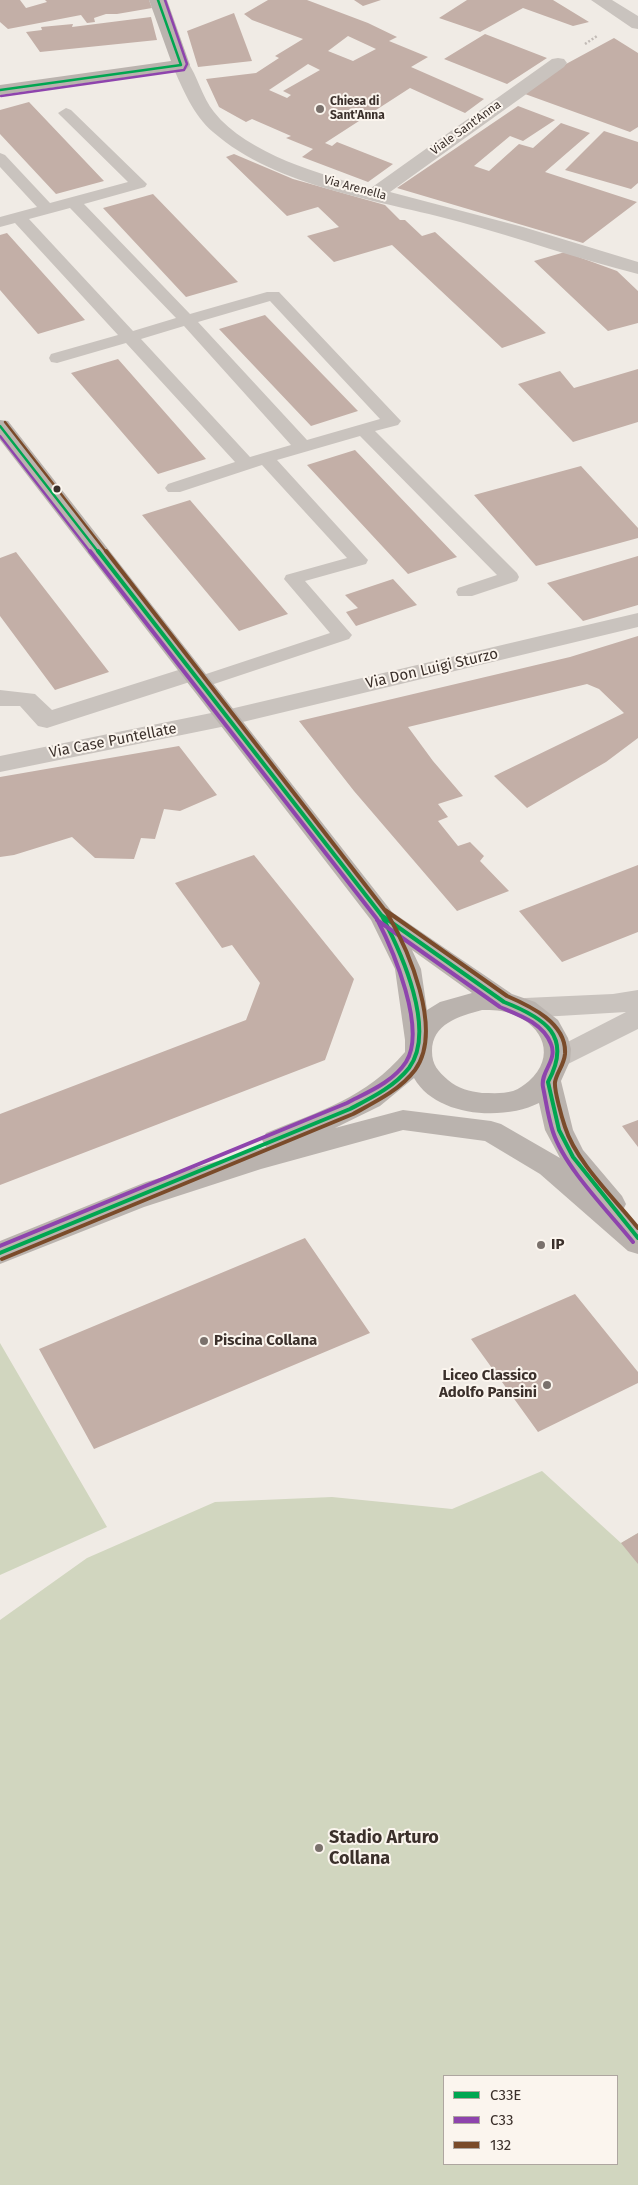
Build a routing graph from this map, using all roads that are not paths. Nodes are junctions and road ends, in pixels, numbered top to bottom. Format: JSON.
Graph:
{"nodes":[{"id":1,"x":158,"y":0,"type":"edge"},
{"id":2,"x":600,"y":0,"type":"edge"},
{"id":3,"x":638,"y":24,"type":"edge"},
{"id":4,"x":558,"y":63,"type":"dead end"},
{"id":5,"x":181,"y":65,"type":"junction"},
{"id":6,"x":0,"y":90,"type":"edge"},
{"id":7,"x":66,"y":113,"type":"dead end"},
{"id":8,"x":0,"y":158,"type":"edge"},
{"id":9,"x":375,"y":194,"type":"junction"},
{"id":10,"x":73,"y":202,"type":"junction"},
{"id":11,"x":47,"y":209,"type":"junction"},
{"id":12,"x":19,"y":217,"type":"junction"},
{"id":13,"x":0,"y":222,"type":"edge"},
{"id":14,"x":638,"y":268,"type":"edge"},
{"id":15,"x":187,"y":320,"type":"junction"},
{"id":16,"x":131,"y":337,"type":"junction"},
{"id":17,"x":57,"y":358,"type":"dead end"},
{"id":18,"x":0,"y":426,"type":"edge"},
{"id":19,"x":363,"y":429,"type":"junction"},
{"id":20,"x":303,"y":447,"type":"junction"},
{"id":21,"x":265,"y":458,"type":"junction"},
{"id":22,"x":247,"y":464,"type":"junction"},
{"id":23,"x":174,"y":488,"type":"dead end"},
{"id":24,"x":465,"y":592,"type":"dead end"},
{"id":25,"x":638,"y":620,"type":"edge"},
{"id":26,"x":195,"y":679,"type":"junction"},
{"id":27,"x":0,"y":698,"type":"edge"},
{"id":28,"x":226,"y":718,"type":"junction"},
{"id":29,"x":0,"y":764,"type":"edge"},
{"id":30,"x":382,"y":916,"type":"junction"},
{"id":31,"x":638,"y":1000,"type":"edge"},
{"id":32,"x":514,"y":1005,"type":"junction"},
{"id":33,"x":638,"y":1017,"type":"edge"},
{"id":34,"x":417,"y":1047,"type":"junction"},
{"id":35,"x":553,"y":1071,"type":"junction"},
{"id":36,"x":140,"y":1197,"type":"junction"},
{"id":37,"x":638,"y":1238,"type":"edge"},
{"id":38,"x":638,"y":1243,"type":"edge"},
{"id":39,"x":0,"y":1253,"type":"edge"}],
"edges":[{"from":1,"to":5,"type":"main road","name":"Via Arenella"},
{"from":2,"to":3,"type":"street"},
{"from":4,"to":9,"type":"street","name":"Viale Sant'Anna"},
{"from":5,"to":6,"type":"main road"},
{"from":5,"to":9,"type":"street","name":"Via Arenella"},
{"from":7,"to":10,"type":"lane"},
{"from":8,"to":11,"type":"lane"},
{"from":9,"to":14,"type":"street","name":"Via Arenella"},
{"from":10,"to":11,"type":"lane"},
{"from":10,"to":15,"type":"lane"},
{"from":11,"to":12,"type":"lane"},
{"from":12,"to":13,"type":"lane"},
{"from":12,"to":16,"type":"lane"},
{"from":15,"to":16,"type":"lane"},
{"from":15,"to":19,"type":"lane"},
{"from":15,"to":20,"type":"lane"},
{"from":16,"to":17,"type":"lane"},
{"from":16,"to":22,"type":"lane"},
{"from":18,"to":26,"type":"main road"},
{"from":19,"to":20,"type":"lane"},
{"from":19,"to":24,"type":"lane"},
{"from":20,"to":21,"type":"lane"},
{"from":21,"to":22,"type":"lane"},
{"from":21,"to":26,"type":"lane"},
{"from":22,"to":23,"type":"lane"},
{"from":25,"to":28,"type":"street","name":"Via Don Luigi Sturzo"},
{"from":26,"to":27,"type":"street"},
{"from":26,"to":28,"type":"main road"},
{"from":28,"to":29,"type":"street","name":"Via Case Puntellate"},
{"from":28,"to":30,"type":"main road"},
{"from":30,"to":32,"type":"main road"},
{"from":30,"to":34,"type":"main road"},
{"from":31,"to":32,"type":"street"},
{"from":32,"to":34,"type":"main road"},
{"from":32,"to":35,"type":"main road"},
{"from":33,"to":35,"type":"street"},
{"from":34,"to":35,"type":"main road"},
{"from":34,"to":36,"type":"main road"},
{"from":35,"to":37,"type":"main road"},
{"from":36,"to":38,"type":"main road"},
{"from":36,"to":39,"type":"main road"}]}
